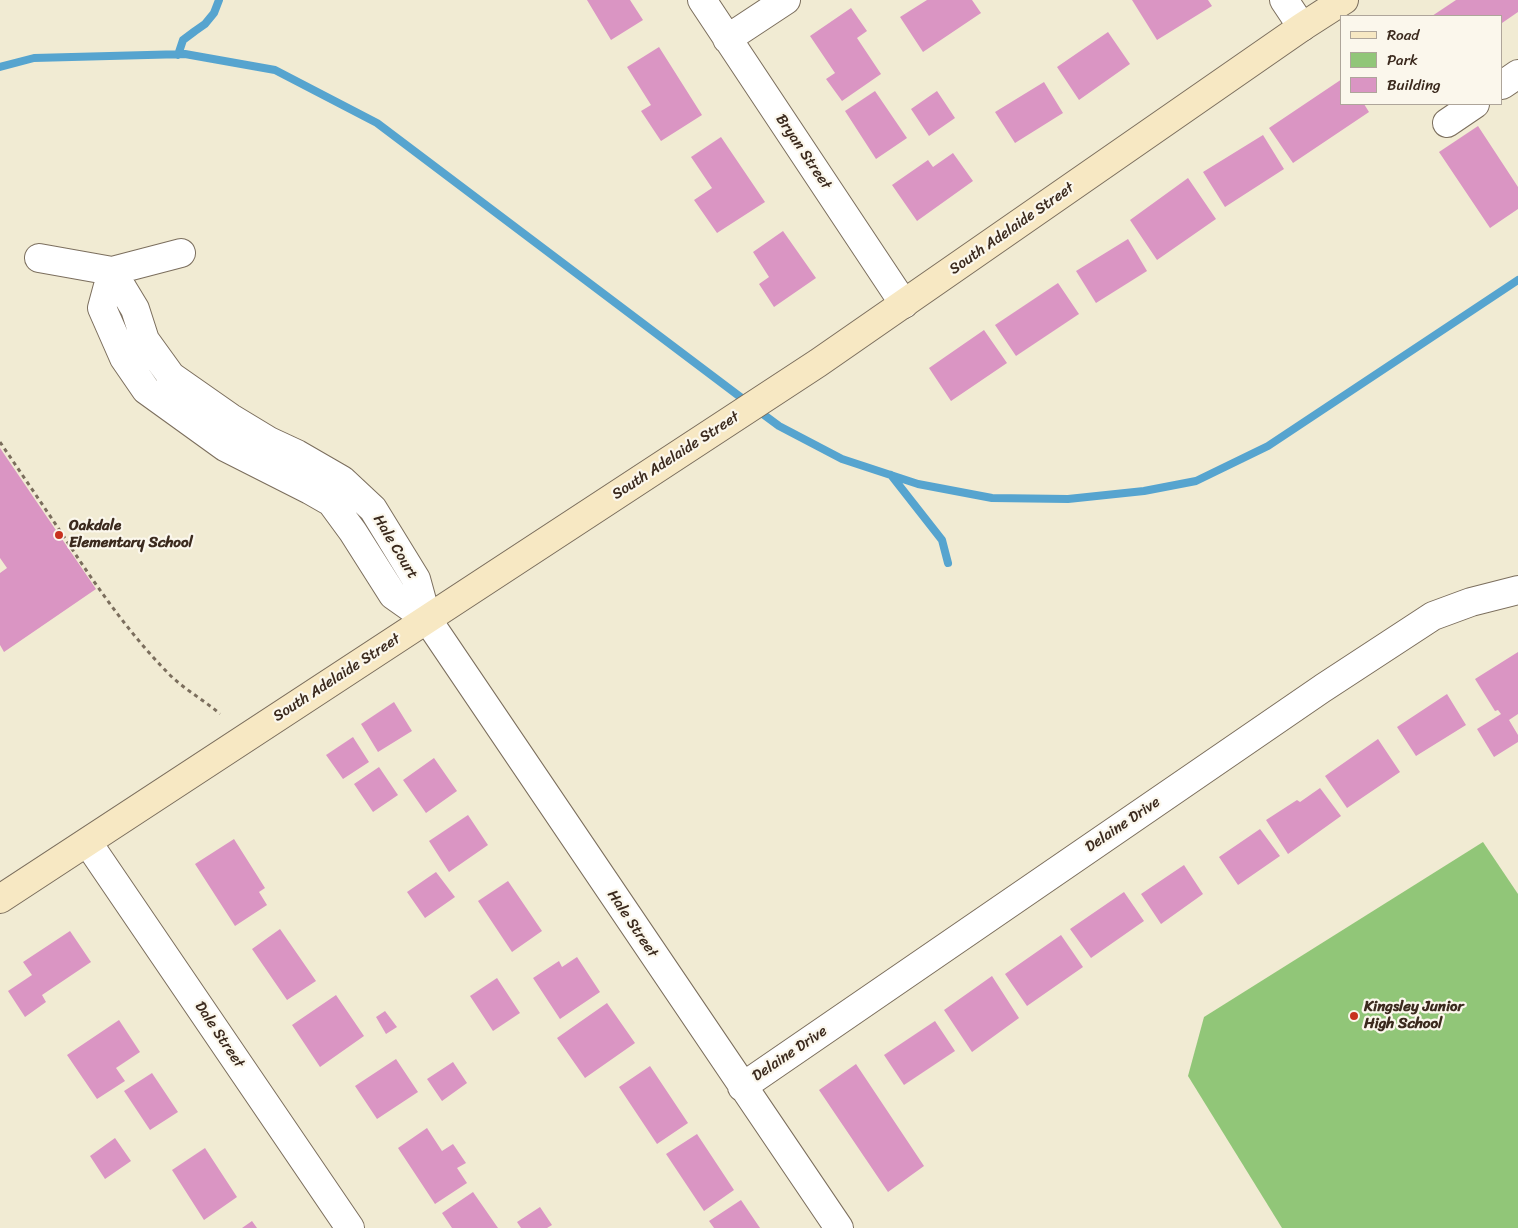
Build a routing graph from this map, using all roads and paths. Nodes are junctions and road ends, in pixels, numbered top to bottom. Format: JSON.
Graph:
{"nodes":[{"id":1,"x":702,"y":0,"type":"edge"},
{"id":2,"x":786,"y":0,"type":"edge"},
{"id":3,"x":1284,"y":0,"type":"edge"},
{"id":4,"x":1344,"y":0,"type":"edge"},
{"id":5,"x":1302,"y":28,"type":"junction"},
{"id":6,"x":727,"y":39,"type":"junction"},
{"id":7,"x":1518,"y":74,"type":"edge"},
{"id":8,"x":1503,"y":84,"type":"edge"},
{"id":9,"x":1474,"y":105,"type":"edge"},
{"id":10,"x":1447,"y":123,"type":"dead end"},
{"id":11,"x":181,"y":252,"type":"dead end"},
{"id":12,"x":39,"y":258,"type":"dead end"},
{"id":13,"x":112,"y":271,"type":"junction"},
{"id":14,"x":904,"y":304,"type":"junction"},
{"id":15,"x":204,"y":399,"type":"junction"},
{"id":16,"x":187,"y":420,"type":"junction"},
{"id":17,"x":0,"y":442,"type":"edge"},
{"id":18,"x":277,"y":459,"type":"junction"},
{"id":19,"x":1518,"y":590,"type":"edge"},
{"id":20,"x":426,"y":619,"type":"junction"},
{"id":21,"x":220,"y":714,"type":"dead end"},
{"id":22,"x":88,"y":843,"type":"junction"},
{"id":23,"x":0,"y":899,"type":"edge"},
{"id":24,"x":742,"y":1087,"type":"junction"},
{"id":25,"x":350,"y":1228,"type":"edge"},
{"id":26,"x":839,"y":1228,"type":"edge"}],
"edges":[{"from":1,"to":6,"type":"street","name":"Bryan Street"},
{"from":2,"to":6,"type":"street"},
{"from":3,"to":5,"type":"street"},
{"from":4,"to":5,"type":"street","name":"South Adelaide Street"},
{"from":5,"to":14,"type":"street","name":"South Adelaide Street"},
{"from":6,"to":14,"type":"street","name":"Bryan Street"},
{"from":7,"to":8,"type":"street"},
{"from":9,"to":10,"type":"street"},
{"from":11,"to":13,"type":"street"},
{"from":12,"to":13,"type":"street"},
{"from":13,"to":15,"type":"street","name":"Hale Court"},
{"from":13,"to":16,"type":"street","name":"Hale Court"},
{"from":14,"to":20,"type":"street","name":"South Adelaide Street"},
{"from":15,"to":16,"type":"street"},
{"from":15,"to":18,"type":"street","name":"Hale Court"},
{"from":16,"to":18,"type":"street","name":"Hale Court"},
{"from":17,"to":21,"type":"path"},
{"from":18,"to":20,"type":"street","name":"Hale Court"},
{"from":19,"to":24,"type":"street","name":"Delaine Drive"},
{"from":20,"to":22,"type":"street","name":"South Adelaide Street"},
{"from":20,"to":24,"type":"street","name":"Hale Street"},
{"from":22,"to":23,"type":"street","name":"South Adelaide Street"},
{"from":22,"to":25,"type":"street","name":"Dale Street"},
{"from":24,"to":26,"type":"street","name":"Hale Street"}]}
